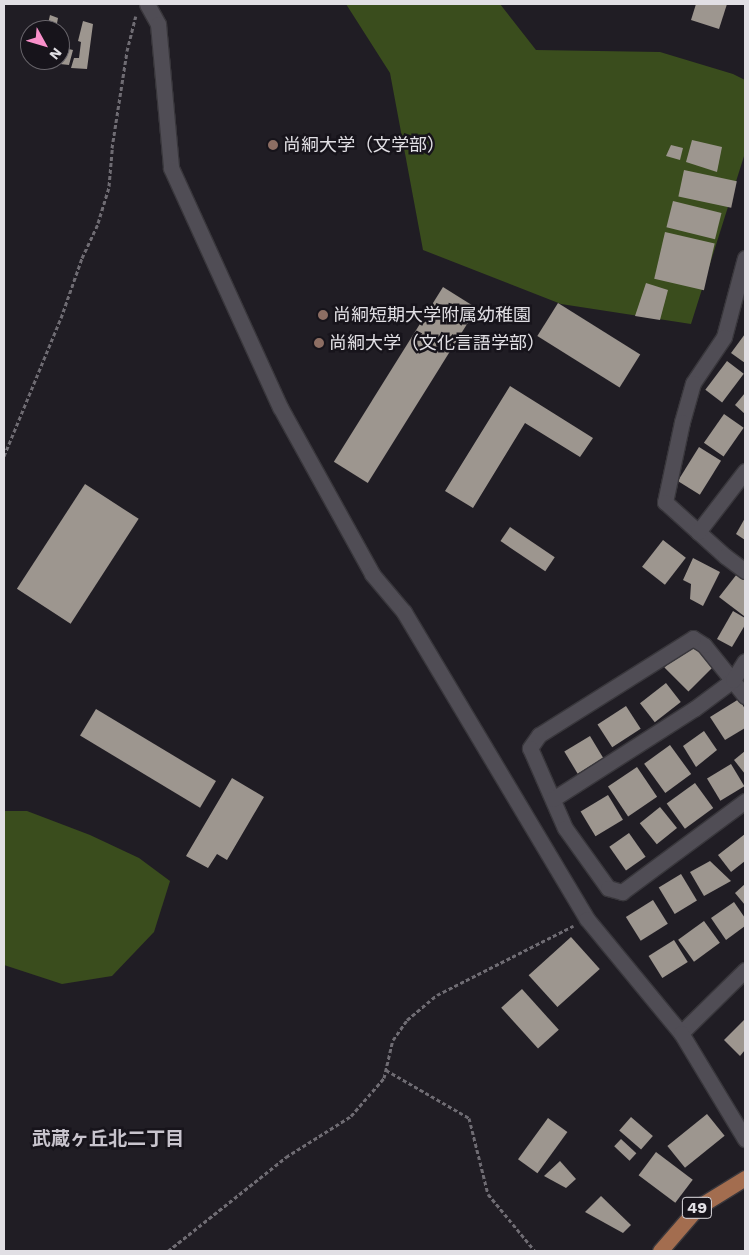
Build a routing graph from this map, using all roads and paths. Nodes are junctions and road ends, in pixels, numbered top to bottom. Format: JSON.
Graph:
{"nodes":[{"id":1,"x":142,"y":8,"type":"edge"},
{"id":2,"x":745,"y":258,"type":"edge"},
{"id":3,"x":4,"y":456,"type":"edge"},
{"id":4,"x":745,"y":471,"type":"edge"},
{"id":5,"x":698,"y":532,"type":"junction"},
{"id":6,"x":745,"y":571,"type":"edge"},
{"id":7,"x":745,"y":661,"type":"edge"},
{"id":8,"x":733,"y":680,"type":"junction"},
{"id":9,"x":745,"y":696,"type":"edge"},
{"id":10,"x":553,"y":799,"type":"junction"},
{"id":11,"x":745,"y":801,"type":"edge"},
{"id":12,"x":588,"y":919,"type":"junction"},
{"id":13,"x":745,"y":970,"type":"edge"},
{"id":14,"x":681,"y":1033,"type":"junction"},
{"id":15,"x":386,"y":1070,"type":"junction"},
{"id":16,"x":745,"y":1139,"type":"edge"},
{"id":17,"x":745,"y":1178,"type":"edge"},
{"id":18,"x":168,"y":1251,"type":"edge"},
{"id":19,"x":535,"y":1251,"type":"edge"},
{"id":20,"x":660,"y":1251,"type":"edge"}],
"edges":[{"from":1,"to":3,"type":"path"},
{"from":1,"to":12,"type":"street"},
{"from":2,"to":5,"type":"street"},
{"from":4,"to":5,"type":"street"},
{"from":5,"to":6,"type":"street"},
{"from":7,"to":8,"type":"street"},
{"from":8,"to":9,"type":"street"},
{"from":8,"to":10,"type":"street"},
{"from":8,"to":10,"type":"street"},
{"from":10,"to":11,"type":"street"},
{"from":12,"to":14,"type":"street"},
{"from":12,"to":15,"type":"path"},
{"from":13,"to":14,"type":"street"},
{"from":14,"to":16,"type":"street"},
{"from":15,"to":18,"type":"path"},
{"from":15,"to":19,"type":"path"},
{"from":17,"to":20,"type":"main road","number":"49"}]}
